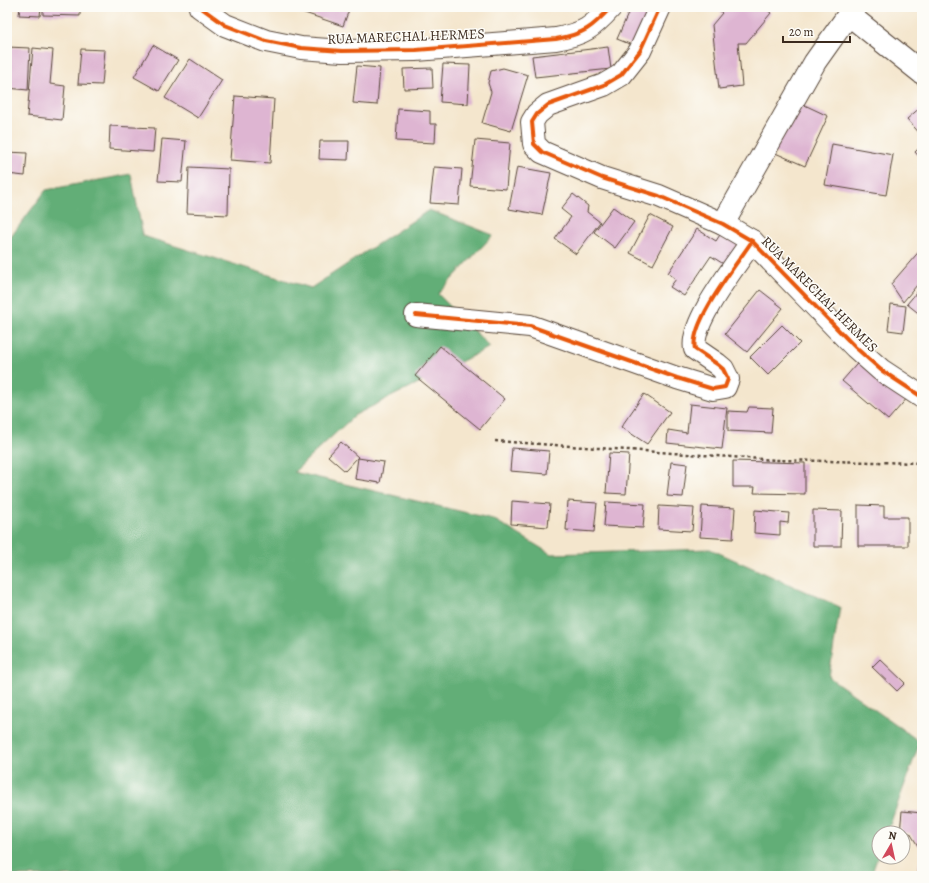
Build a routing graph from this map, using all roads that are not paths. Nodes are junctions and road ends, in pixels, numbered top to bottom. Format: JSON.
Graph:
{"nodes":[{"id":1,"x":200,"y":7,"type":"edge"},
{"id":2,"x":611,"y":7,"type":"edge"},
{"id":3,"x":660,"y":7,"type":"edge"},
{"id":4,"x":851,"y":10,"type":"edge"},
{"id":5,"x":922,"y":74,"type":"edge"},
{"id":6,"x":723,"y":224,"type":"junction"},
{"id":7,"x":752,"y":241,"type":"junction"},
{"id":8,"x":416,"y":315,"type":"dead end"},
{"id":9,"x":922,"y":397,"type":"edge"}],
"edges":[{"from":1,"to":2,"type":"street","name":"RUA MARECHAL HERMES"},
{"from":3,"to":6,"type":"street","name":"RUA MARECHAL HERMES"},
{"from":4,"to":5,"type":"street"},
{"from":4,"to":6,"type":"street"},
{"from":6,"to":7,"type":"street","name":"RUA MARECHAL HERMES"},
{"from":7,"to":8,"type":"street"},
{"from":7,"to":9,"type":"street","name":"RUA MARECHAL HERMES"}]}
